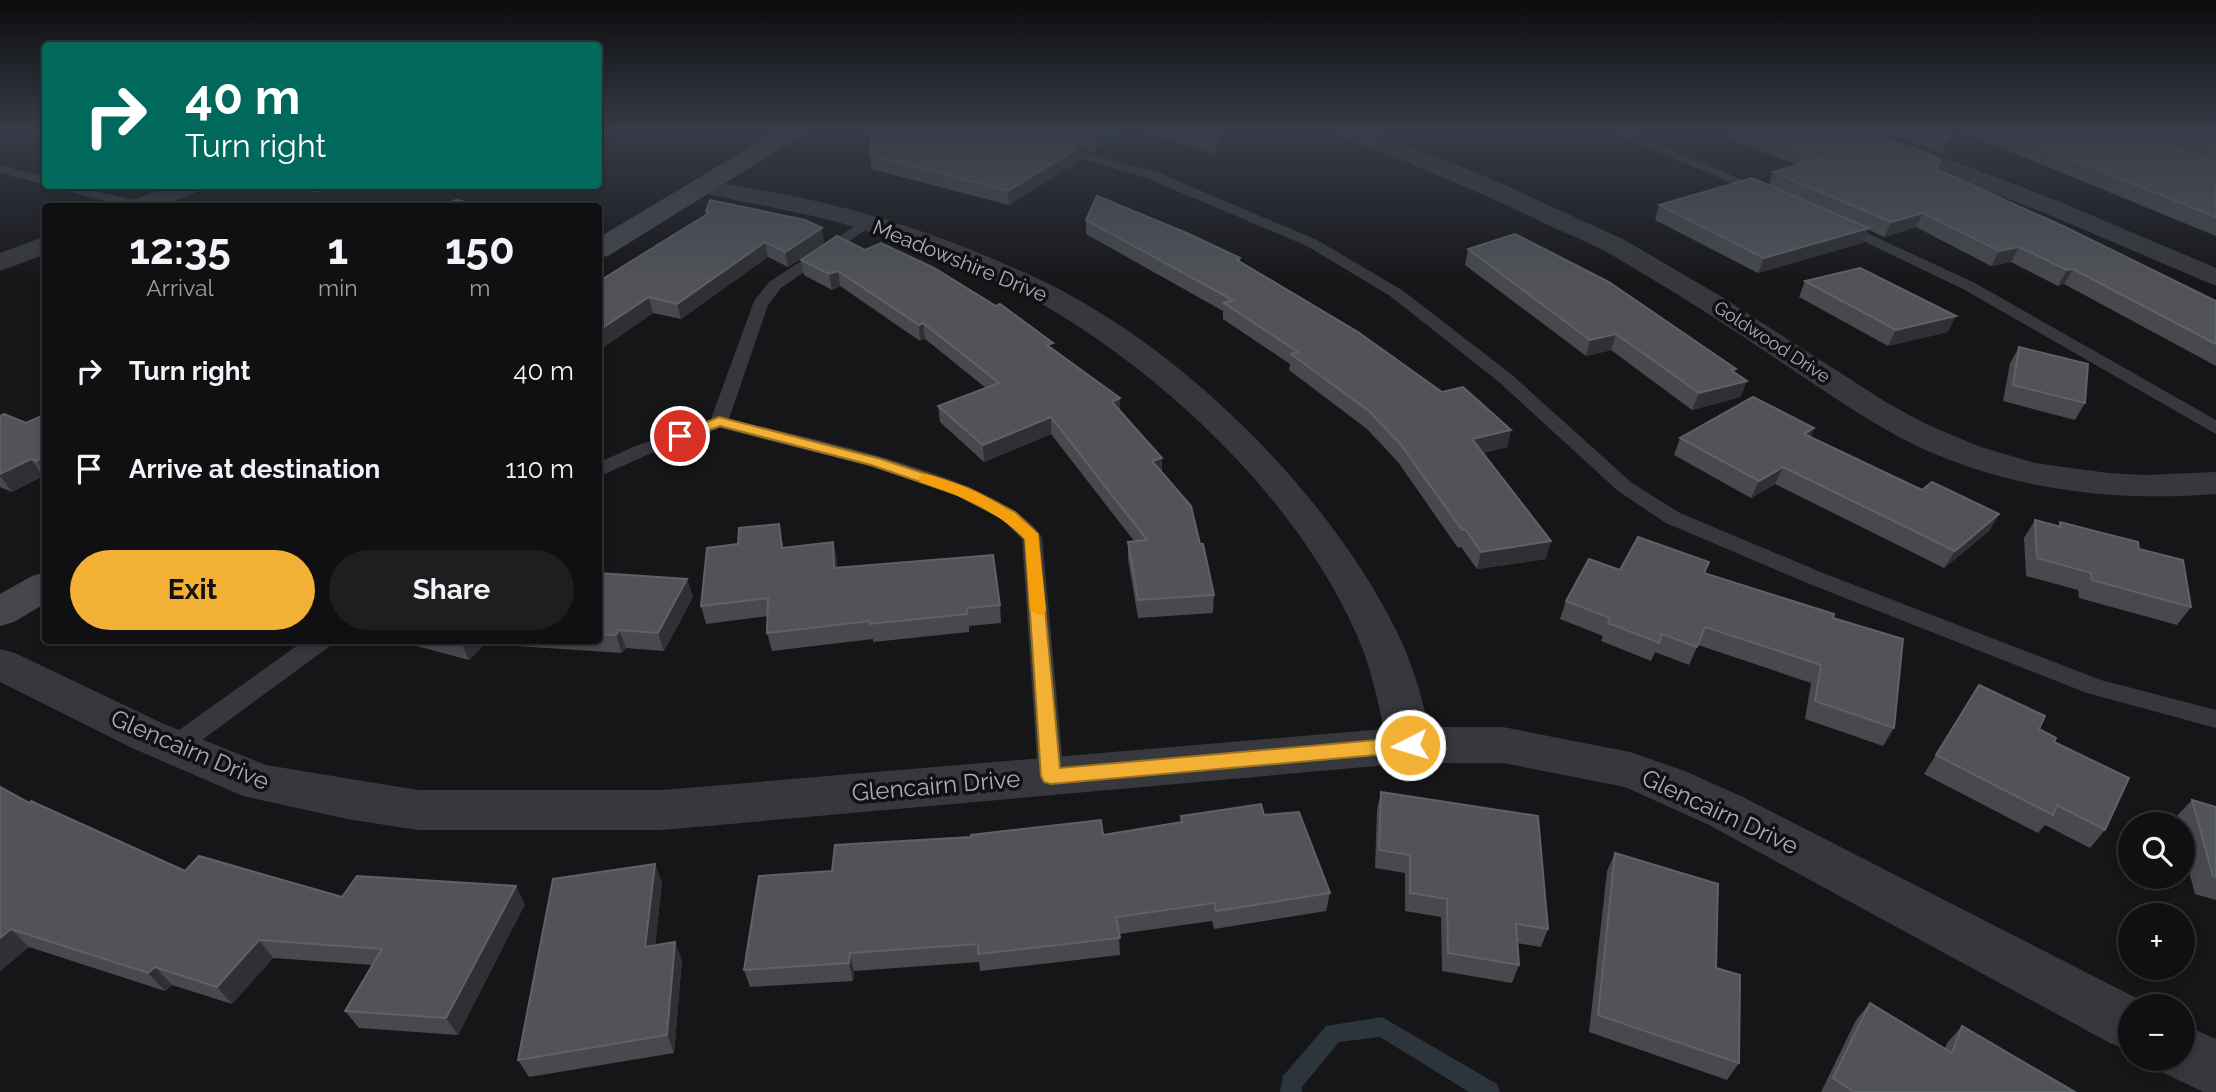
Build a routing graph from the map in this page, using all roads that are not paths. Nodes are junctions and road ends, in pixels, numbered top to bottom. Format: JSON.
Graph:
{"nodes":[{"id":1,"x":710,"y":182,"type":"edge"},
{"id":2,"x":1168,"y":182,"type":"edge"},
{"id":3,"x":1479,"y":182,"type":"edge"},
{"id":4,"x":1740,"y":182,"type":"edge"},
{"id":5,"x":1986,"y":182,"type":"edge"},
{"id":6,"x":703,"y":186,"type":"junction"},
{"id":7,"x":74,"y":189,"type":"edge"},
{"id":8,"x":183,"y":189,"type":"edge"},
{"id":9,"x":1777,"y":197,"type":"edge"},
{"id":10,"x":128,"y":203,"type":"edge"},
{"id":11,"x":147,"y":203,"type":"edge"},
{"id":12,"x":1826,"y":218,"type":"edge"},
{"id":13,"x":866,"y":223,"type":"junction"},
{"id":14,"x":42,"y":246,"type":"edge"},
{"id":15,"x":602,"y":248,"type":"edge"},
{"id":16,"x":0,"y":262,"type":"edge"},
{"id":17,"x":2216,"y":278,"type":"edge"},
{"id":18,"x":719,"y":422,"type":"junction"},
{"id":19,"x":2216,"y":428,"type":"edge"},
{"id":20,"x":602,"y":469,"type":"edge"},
{"id":21,"x":2216,"y":483,"type":"edge"},
{"id":22,"x":42,"y":587,"type":"edge"},
{"id":23,"x":0,"y":612,"type":"edge"},
{"id":24,"x":316,"y":644,"type":"edge"},
{"id":25,"x":0,"y":664,"type":"edge"},
{"id":26,"x":2216,"y":719,"type":"edge"},
{"id":27,"x":1410,"y":745,"type":"junction"},
{"id":28,"x":174,"y":747,"type":"junction"},
{"id":29,"x":1051,"y":776,"type":"junction"},
{"id":30,"x":2118,"y":1018,"type":"edge"},
{"id":31,"x":2195,"y":1058,"type":"edge"},
{"id":32,"x":2216,"y":1069,"type":"edge"}],
"edges":[{"from":1,"to":6,"type":"street"},
{"from":2,"to":26,"type":"lane"},
{"from":3,"to":21,"type":"street","name":"Goldwood Drive"},
{"from":4,"to":9,"type":"lane"},
{"from":5,"to":17,"type":"street"},
{"from":6,"to":13,"type":"street","name":"Meadowshire Drive"},
{"from":6,"to":15,"type":"street"},
{"from":7,"to":10,"type":"lane"},
{"from":8,"to":11,"type":"street"},
{"from":12,"to":19,"type":"lane"},
{"from":13,"to":18,"type":"lane"},
{"from":13,"to":27,"type":"street","name":"Meadowshire Drive"},
{"from":14,"to":16,"type":"street"},
{"from":18,"to":20,"type":"lane"},
{"from":18,"to":29,"type":"lane"},
{"from":22,"to":23,"type":"street"},
{"from":24,"to":28,"type":"lane"},
{"from":25,"to":28,"type":"street","name":"Glencairn Drive"},
{"from":27,"to":29,"type":"street","name":"Glencairn Drive"},
{"from":27,"to":30,"type":"street","name":"Glencairn Drive"},
{"from":28,"to":29,"type":"street","name":"Glencairn Drive"},
{"from":31,"to":32,"type":"street"}]}
